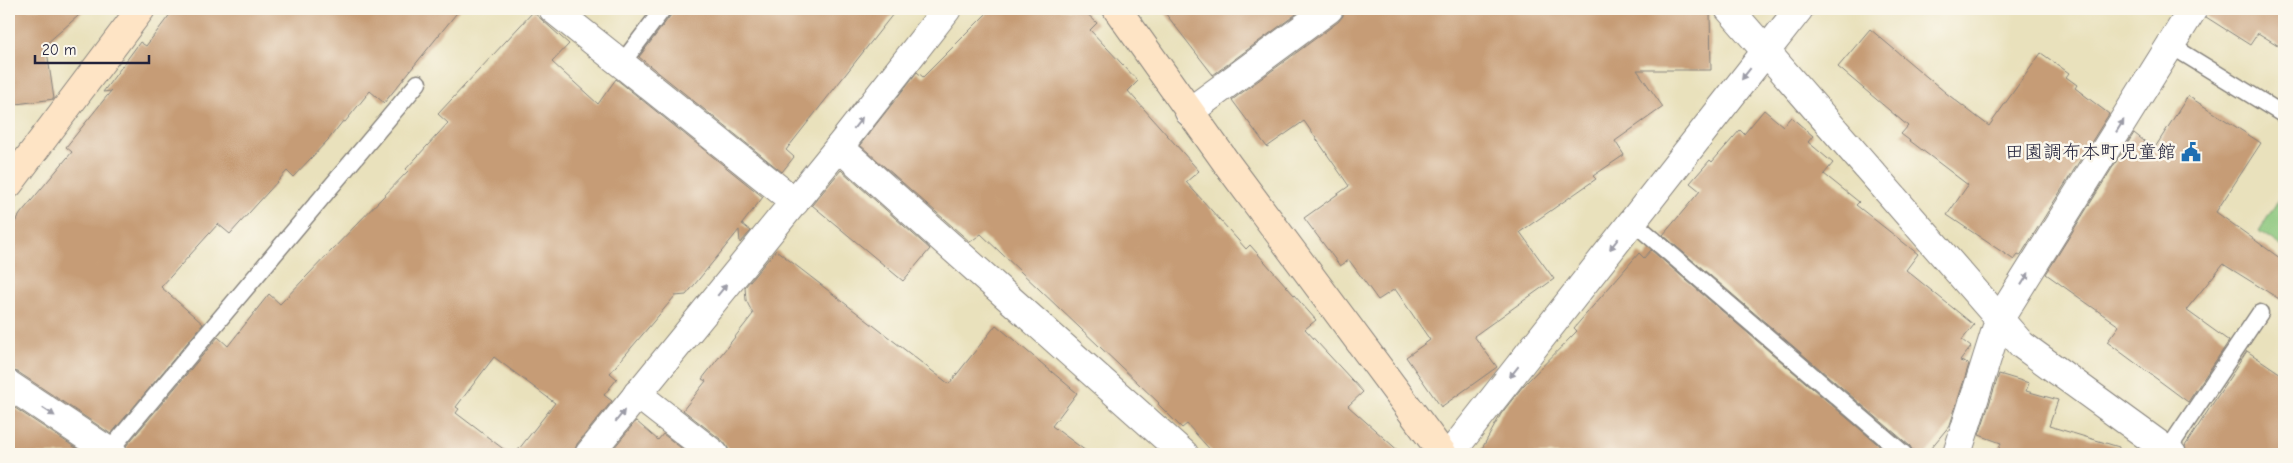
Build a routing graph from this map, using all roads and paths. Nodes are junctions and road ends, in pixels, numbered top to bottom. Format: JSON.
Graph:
{"nodes":[{"id":1,"x":141,"y":9,"type":"edge"},
{"id":2,"x":553,"y":9,"type":"edge"},
{"id":3,"x":663,"y":9,"type":"edge"},
{"id":4,"x":947,"y":9,"type":"edge"},
{"id":5,"x":1117,"y":9,"type":"edge"},
{"id":6,"x":1329,"y":9,"type":"edge"},
{"id":7,"x":1729,"y":9,"type":"edge"},
{"id":8,"x":1799,"y":9,"type":"edge"},
{"id":9,"x":2193,"y":9,"type":"edge"},
{"id":10,"x":2170,"y":45,"type":"junction"},
{"id":11,"x":1764,"y":51,"type":"junction"},
{"id":12,"x":622,"y":63,"type":"junction"},
{"id":13,"x":418,"y":83,"type":"dead end"},
{"id":14,"x":1189,"y":112,"type":"junction"},
{"id":15,"x":2284,"y":114,"type":"edge"},
{"id":16,"x":839,"y":147,"type":"junction"},
{"id":17,"x":9,"y":184,"type":"edge"},
{"id":18,"x":795,"y":202,"type":"junction"},
{"id":19,"x":1632,"y":221,"type":"junction"},
{"id":20,"x":2260,"y":313,"type":"dead end"},
{"id":21,"x":1999,"y":320,"type":"junction"},
{"id":22,"x":9,"y":385,"type":"edge"},
{"id":23,"x":637,"y":394,"type":"junction"},
{"id":24,"x":111,"y":453,"type":"edge"},
{"id":25,"x":2168,"y":453,"type":"edge"},
{"id":26,"x":590,"y":454,"type":"edge"},
{"id":27,"x":714,"y":454,"type":"edge"},
{"id":28,"x":1184,"y":454,"type":"edge"},
{"id":29,"x":1443,"y":454,"type":"edge"},
{"id":30,"x":1450,"y":454,"type":"edge"},
{"id":31,"x":1904,"y":454,"type":"edge"},
{"id":32,"x":1957,"y":454,"type":"edge"}],
"edges":[{"from":1,"to":17,"type":"street"},
{"from":2,"to":12,"type":"street"},
{"from":3,"to":12,"type":"lane"},
{"from":16,"to":4,"type":"street","one_way":true},
{"from":5,"to":14,"type":"street"},
{"from":6,"to":14,"type":"street"},
{"from":7,"to":11,"type":"street"},
{"from":8,"to":11,"type":"street"},
{"from":9,"to":10,"type":"street"},
{"from":10,"to":15,"type":"lane"},
{"from":21,"to":10,"type":"street","one_way":true},
{"from":11,"to":19,"type":"street","one_way":true},
{"from":11,"to":21,"type":"street"},
{"from":12,"to":18,"type":"street"},
{"from":13,"to":24,"type":"lane"},
{"from":14,"to":29,"type":"street"},
{"from":16,"to":18,"type":"street"},
{"from":16,"to":28,"type":"street"},
{"from":23,"to":18,"type":"street","one_way":true},
{"from":19,"to":30,"type":"street","one_way":true},
{"from":19,"to":31,"type":"lane"},
{"from":20,"to":25,"type":"lane"},
{"from":21,"to":25,"type":"street"},
{"from":21,"to":32,"type":"street"},
{"from":22,"to":24,"type":"street","one_way":true},
{"from":26,"to":23,"type":"street","one_way":true},
{"from":23,"to":27,"type":"street"}]}
